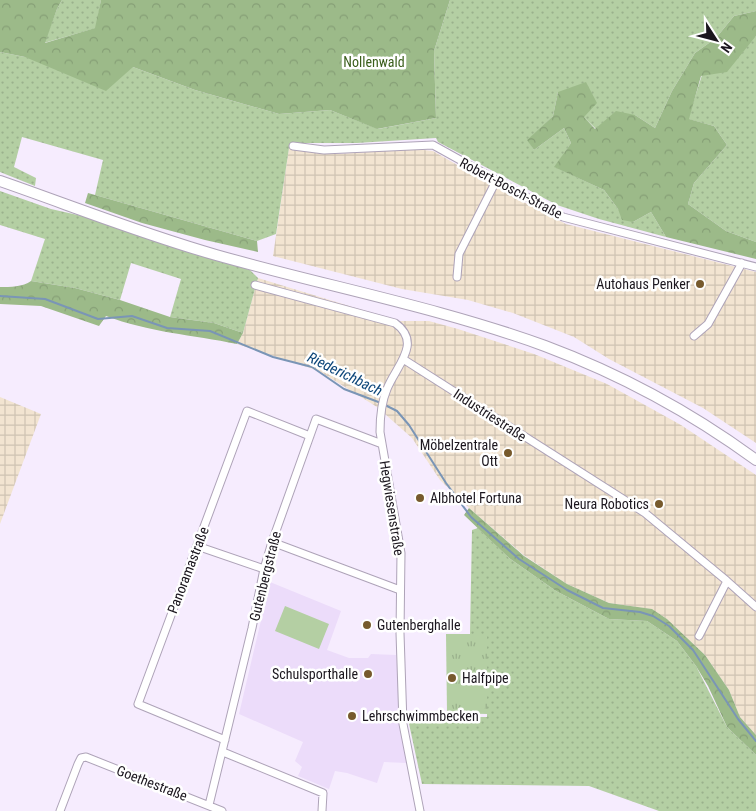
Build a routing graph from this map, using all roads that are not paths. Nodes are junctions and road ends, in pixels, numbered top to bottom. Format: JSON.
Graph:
{"nodes":[{"id":1,"x":293,"y":146,"type":"dead end"},
{"id":2,"x":0,"y":181,"type":"edge"},
{"id":3,"x":496,"y":181,"type":"junction"},
{"id":4,"x":742,"y":263,"type":"junction"},
{"id":5,"x":756,"y":267,"type":"edge"},
{"id":6,"x":458,"y":277,"type":"dead end"},
{"id":7,"x":255,"y":286,"type":"dead end"},
{"id":8,"x":694,"y":336,"type":"dead end"},
{"id":9,"x":403,"y":359,"type":"junction"},
{"id":10,"x":310,"y":436,"type":"junction"},
{"id":11,"x":382,"y":444,"type":"junction"},
{"id":12,"x":756,"y":460,"type":"edge"},
{"id":13,"x":272,"y":542,"type":"junction"},
{"id":14,"x":197,"y":546,"type":"junction"},
{"id":15,"x":264,"y":569,"type":"junction"},
{"id":16,"x":727,"y":580,"type":"junction"},
{"id":17,"x":400,"y":590,"type":"junction"},
{"id":18,"x":756,"y":607,"type":"edge"},
{"id":19,"x":699,"y":636,"type":"dead end"},
{"id":20,"x":225,"y":740,"type":"junction"},
{"id":21,"x":223,"y":752,"type":"junction"},
{"id":22,"x":210,"y":806,"type":"junction"},
{"id":23,"x":60,"y":811,"type":"edge"},
{"id":24,"x":222,"y":811,"type":"edge"},
{"id":25,"x":322,"y":811,"type":"edge"},
{"id":26,"x":420,"y":811,"type":"edge"}],
"edges":[{"from":1,"to":3,"type":"street","name":"Robert-Bosch-Straße"},
{"from":2,"to":12,"type":"highway"},
{"from":3,"to":4,"type":"street","name":"Robert-Bosch-Straße"},
{"from":3,"to":6,"type":"street"},
{"from":4,"to":5,"type":"street","name":"Robert-Bosch-Straße"},
{"from":4,"to":8,"type":"street"},
{"from":7,"to":9,"type":"street"},
{"from":9,"to":11,"type":"street","name":"Hegwiesenstraße"},
{"from":9,"to":16,"type":"street","name":"Industriestraße"},
{"from":10,"to":11,"type":"street","name":"Gutenbergstraße"},
{"from":10,"to":13,"type":"street","name":"Gutenbergstraße"},
{"from":10,"to":14,"type":"street","name":"Panoramastraße"},
{"from":11,"to":17,"type":"street","name":"Hegwiesenstraße"},
{"from":13,"to":15,"type":"street","name":"Gutenbergstraße"},
{"from":13,"to":17,"type":"street"},
{"from":14,"to":15,"type":"street"},
{"from":14,"to":20,"type":"street","name":"Panoramastraße"},
{"from":15,"to":20,"type":"street","name":"Gutenbergstraße"},
{"from":16,"to":18,"type":"street","name":"Industriestraße"},
{"from":16,"to":19,"type":"street"},
{"from":17,"to":26,"type":"street","name":"Hegwiesenstraße"},
{"from":20,"to":21,"type":"street","name":"Gutenbergstraße"},
{"from":21,"to":22,"type":"street","name":"Gutenbergstraße"},
{"from":21,"to":25,"type":"street"},
{"from":22,"to":23,"type":"street","name":"Goethestraße"},
{"from":22,"to":24,"type":"street","name":"Goethestraße"}]}
